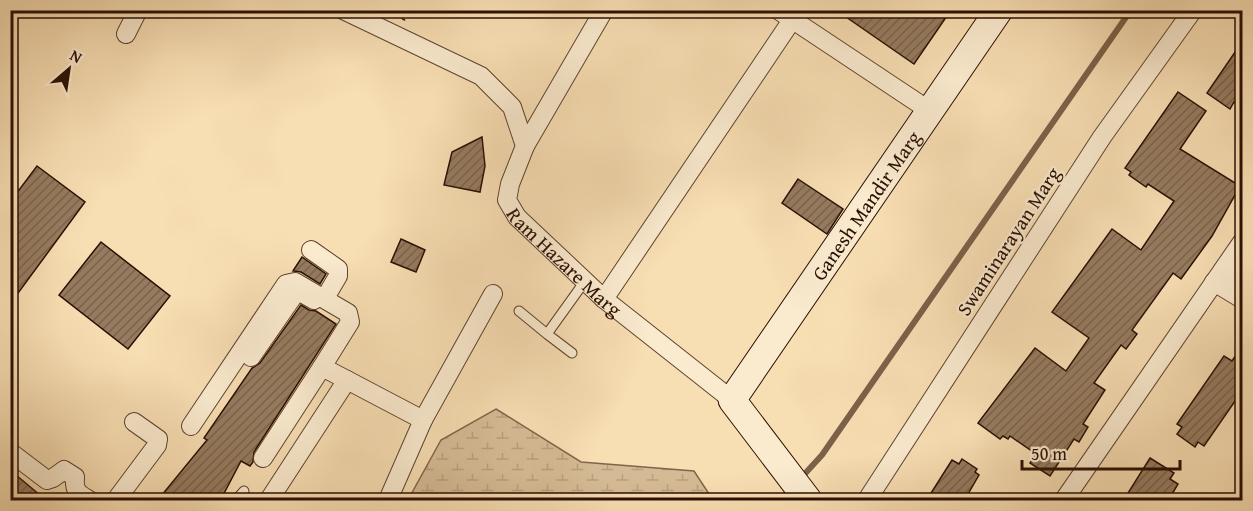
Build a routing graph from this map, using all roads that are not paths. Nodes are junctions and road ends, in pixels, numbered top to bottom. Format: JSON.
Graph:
{"nodes":[{"id":1,"x":138,"y":10,"type":"edge"},
{"id":2,"x":343,"y":10,"type":"edge"},
{"id":3,"x":604,"y":10,"type":"edge"},
{"id":4,"x":999,"y":10,"type":"edge"},
{"id":5,"x":1193,"y":10,"type":"edge"},
{"id":6,"x":785,"y":15,"type":"edge"},
{"id":7,"x":126,"y":34,"type":"dead end"},
{"id":8,"x":930,"y":111,"type":"junction"},
{"id":9,"x":525,"y":146,"type":"junction"},
{"id":10,"x":1242,"y":242,"type":"edge"},
{"id":11,"x":311,"y":250,"type":"dead end"},
{"id":12,"x":1219,"y":276,"type":"junction"},
{"id":13,"x":585,"y":281,"type":"junction"},
{"id":14,"x":1242,"y":293,"type":"edge"},
{"id":15,"x":493,"y":294,"type":"dead end"},
{"id":16,"x":325,"y":298,"type":"junction"},
{"id":17,"x":604,"y":299,"type":"junction"},
{"id":18,"x":519,"y":311,"type":"dead end"},
{"id":19,"x":343,"y":317,"type":"dead end"},
{"id":20,"x":547,"y":334,"type":"junction"},
{"id":21,"x":572,"y":353,"type":"dead end"},
{"id":22,"x":231,"y":364,"type":"junction"},
{"id":23,"x":322,"y":367,"type":"junction"},
{"id":24,"x":347,"y":380,"type":"junction"},
{"id":25,"x":732,"y":400,"type":"junction"},
{"id":26,"x":423,"y":420,"type":"junction"},
{"id":27,"x":134,"y":422,"type":"dead end"},
{"id":28,"x":191,"y":426,"type":"dead end"},
{"id":29,"x":10,"y":452,"type":"edge"},
{"id":30,"x":262,"y":458,"type":"dead end"},
{"id":31,"x":244,"y":491,"type":"dead end"},
{"id":32,"x":805,"y":497,"type":"edge"},
{"id":33,"x":88,"y":501,"type":"edge"},
{"id":34,"x":116,"y":501,"type":"edge"},
{"id":35,"x":236,"y":501,"type":"edge"},
{"id":36,"x":269,"y":501,"type":"edge"},
{"id":37,"x":388,"y":501,"type":"edge"},
{"id":38,"x":867,"y":501,"type":"edge"},
{"id":39,"x":1064,"y":501,"type":"edge"}],
"edges":[{"from":1,"to":7,"type":"street"},
{"from":2,"to":9,"type":"street"},
{"from":3,"to":9,"type":"street","name":"Ram Hazare Marg"},
{"from":4,"to":8,"type":"street","name":"Ganesh Mandir Marg"},
{"from":5,"to":38,"type":"street","name":"Swaminarayan Marg"},
{"from":6,"to":8,"type":"street"},
{"from":6,"to":17,"type":"street"},
{"from":8,"to":25,"type":"street","name":"Ganesh Mandir Marg"},
{"from":9,"to":13,"type":"street","name":"Ram Hazare Marg"},
{"from":10,"to":12,"type":"street"},
{"from":11,"to":16,"type":"street"},
{"from":12,"to":14,"type":"street"},
{"from":12,"to":39,"type":"street"},
{"from":13,"to":17,"type":"street","name":"Ram Hazare Marg"},
{"from":13,"to":20,"type":"lane"},
{"from":15,"to":26,"type":"street"},
{"from":16,"to":22,"type":"street"},
{"from":16,"to":23,"type":"street"},
{"from":17,"to":25,"type":"street","name":"Ram Hazare Marg"},
{"from":18,"to":20,"type":"lane"},
{"from":19,"to":22,"type":"street"},
{"from":20,"to":21,"type":"lane"},
{"from":22,"to":28,"type":"street"},
{"from":23,"to":24,"type":"street"},
{"from":23,"to":30,"type":"street"},
{"from":24,"to":26,"type":"street"},
{"from":24,"to":36,"type":"street"},
{"from":25,"to":32,"type":"street","name":"Ram Hazare Marg"},
{"from":26,"to":37,"type":"street"},
{"from":27,"to":34,"type":"street"},
{"from":29,"to":33,"type":"street"},
{"from":31,"to":35,"type":"lane"}]}
